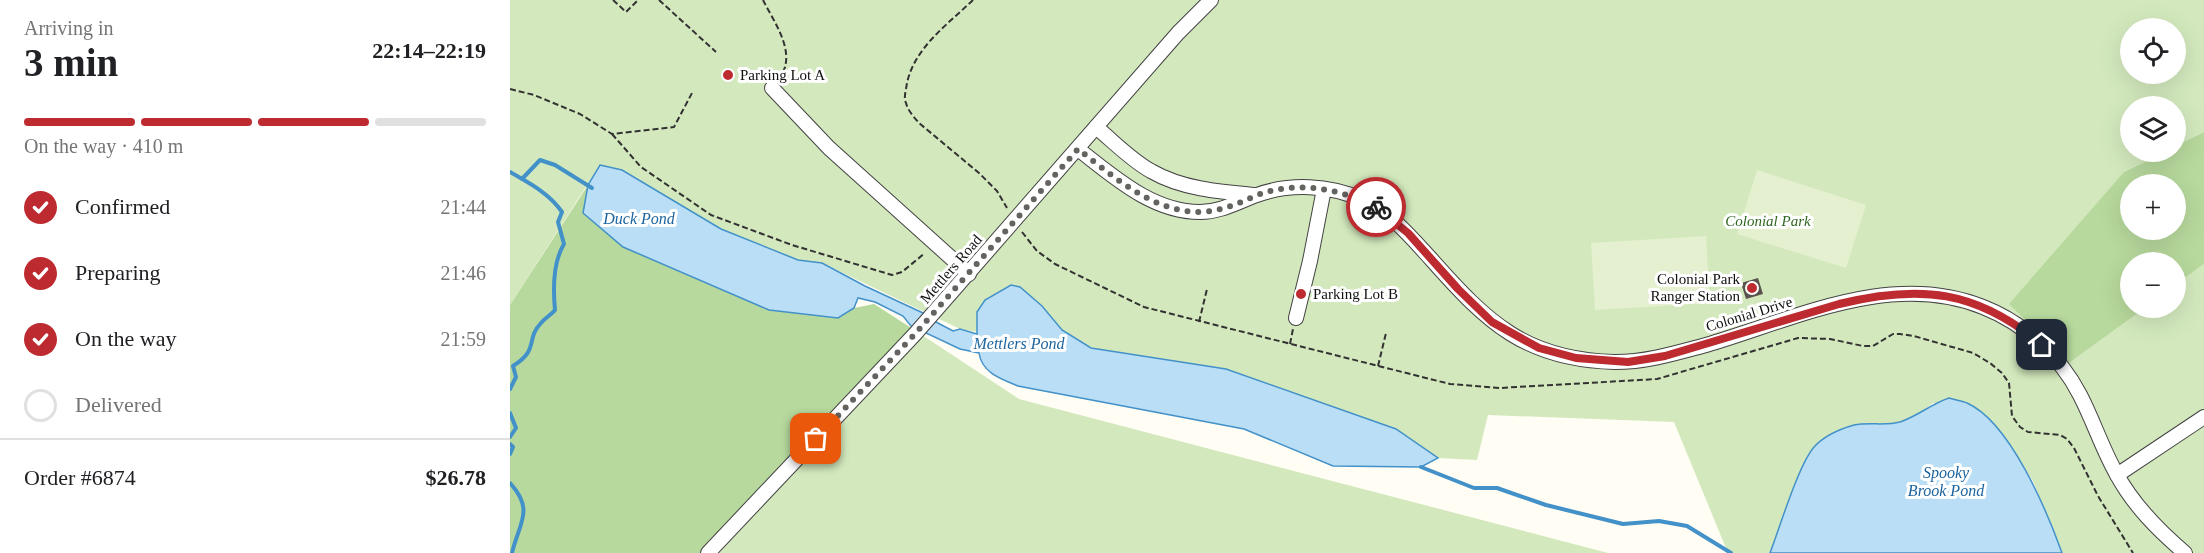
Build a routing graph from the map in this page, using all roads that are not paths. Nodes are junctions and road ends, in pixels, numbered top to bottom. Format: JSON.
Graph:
{"nodes":[{"id":1,"x":1211,"y":0,"type":"edge"},
{"id":2,"x":772,"y":88,"type":"road end"},
{"id":3,"x":1096,"y":127,"type":"junction"},
{"id":4,"x":1078,"y":149,"type":"junction"},
{"id":5,"x":1324,"y":189,"type":"junction"},
{"id":6,"x":1257,"y":195,"type":"junction"},
{"id":7,"x":969,"y":274,"type":"junction"},
{"id":8,"x":1296,"y":318,"type":"dead end"},
{"id":9,"x":2204,"y":417,"type":"edge"},
{"id":10,"x":2117,"y":475,"type":"junction"},
{"id":11,"x":708,"y":553,"type":"edge"},
{"id":12,"x":2185,"y":553,"type":"edge"}],
"edges":[{"from":1,"to":3,"type":"street","name":"Mettlers Road"},
{"from":2,"to":7,"type":"street"},
{"from":3,"to":4,"type":"street","name":"Mettlers Road"},
{"from":3,"to":6,"type":"street","name":"Colonial Drive"},
{"from":4,"to":6,"type":"street","name":"Colonial Drive"},
{"from":4,"to":7,"type":"street","name":"Mettlers Road"},
{"from":5,"to":6,"type":"street","name":"Colonial Drive"},
{"from":5,"to":8,"type":"street"},
{"from":5,"to":10,"type":"street","name":"Colonial Drive"},
{"from":7,"to":11,"type":"street","name":"Mettlers Road"},
{"from":9,"to":10,"type":"street"},
{"from":10,"to":12,"type":"street","name":"Colonial Drive"}]}
